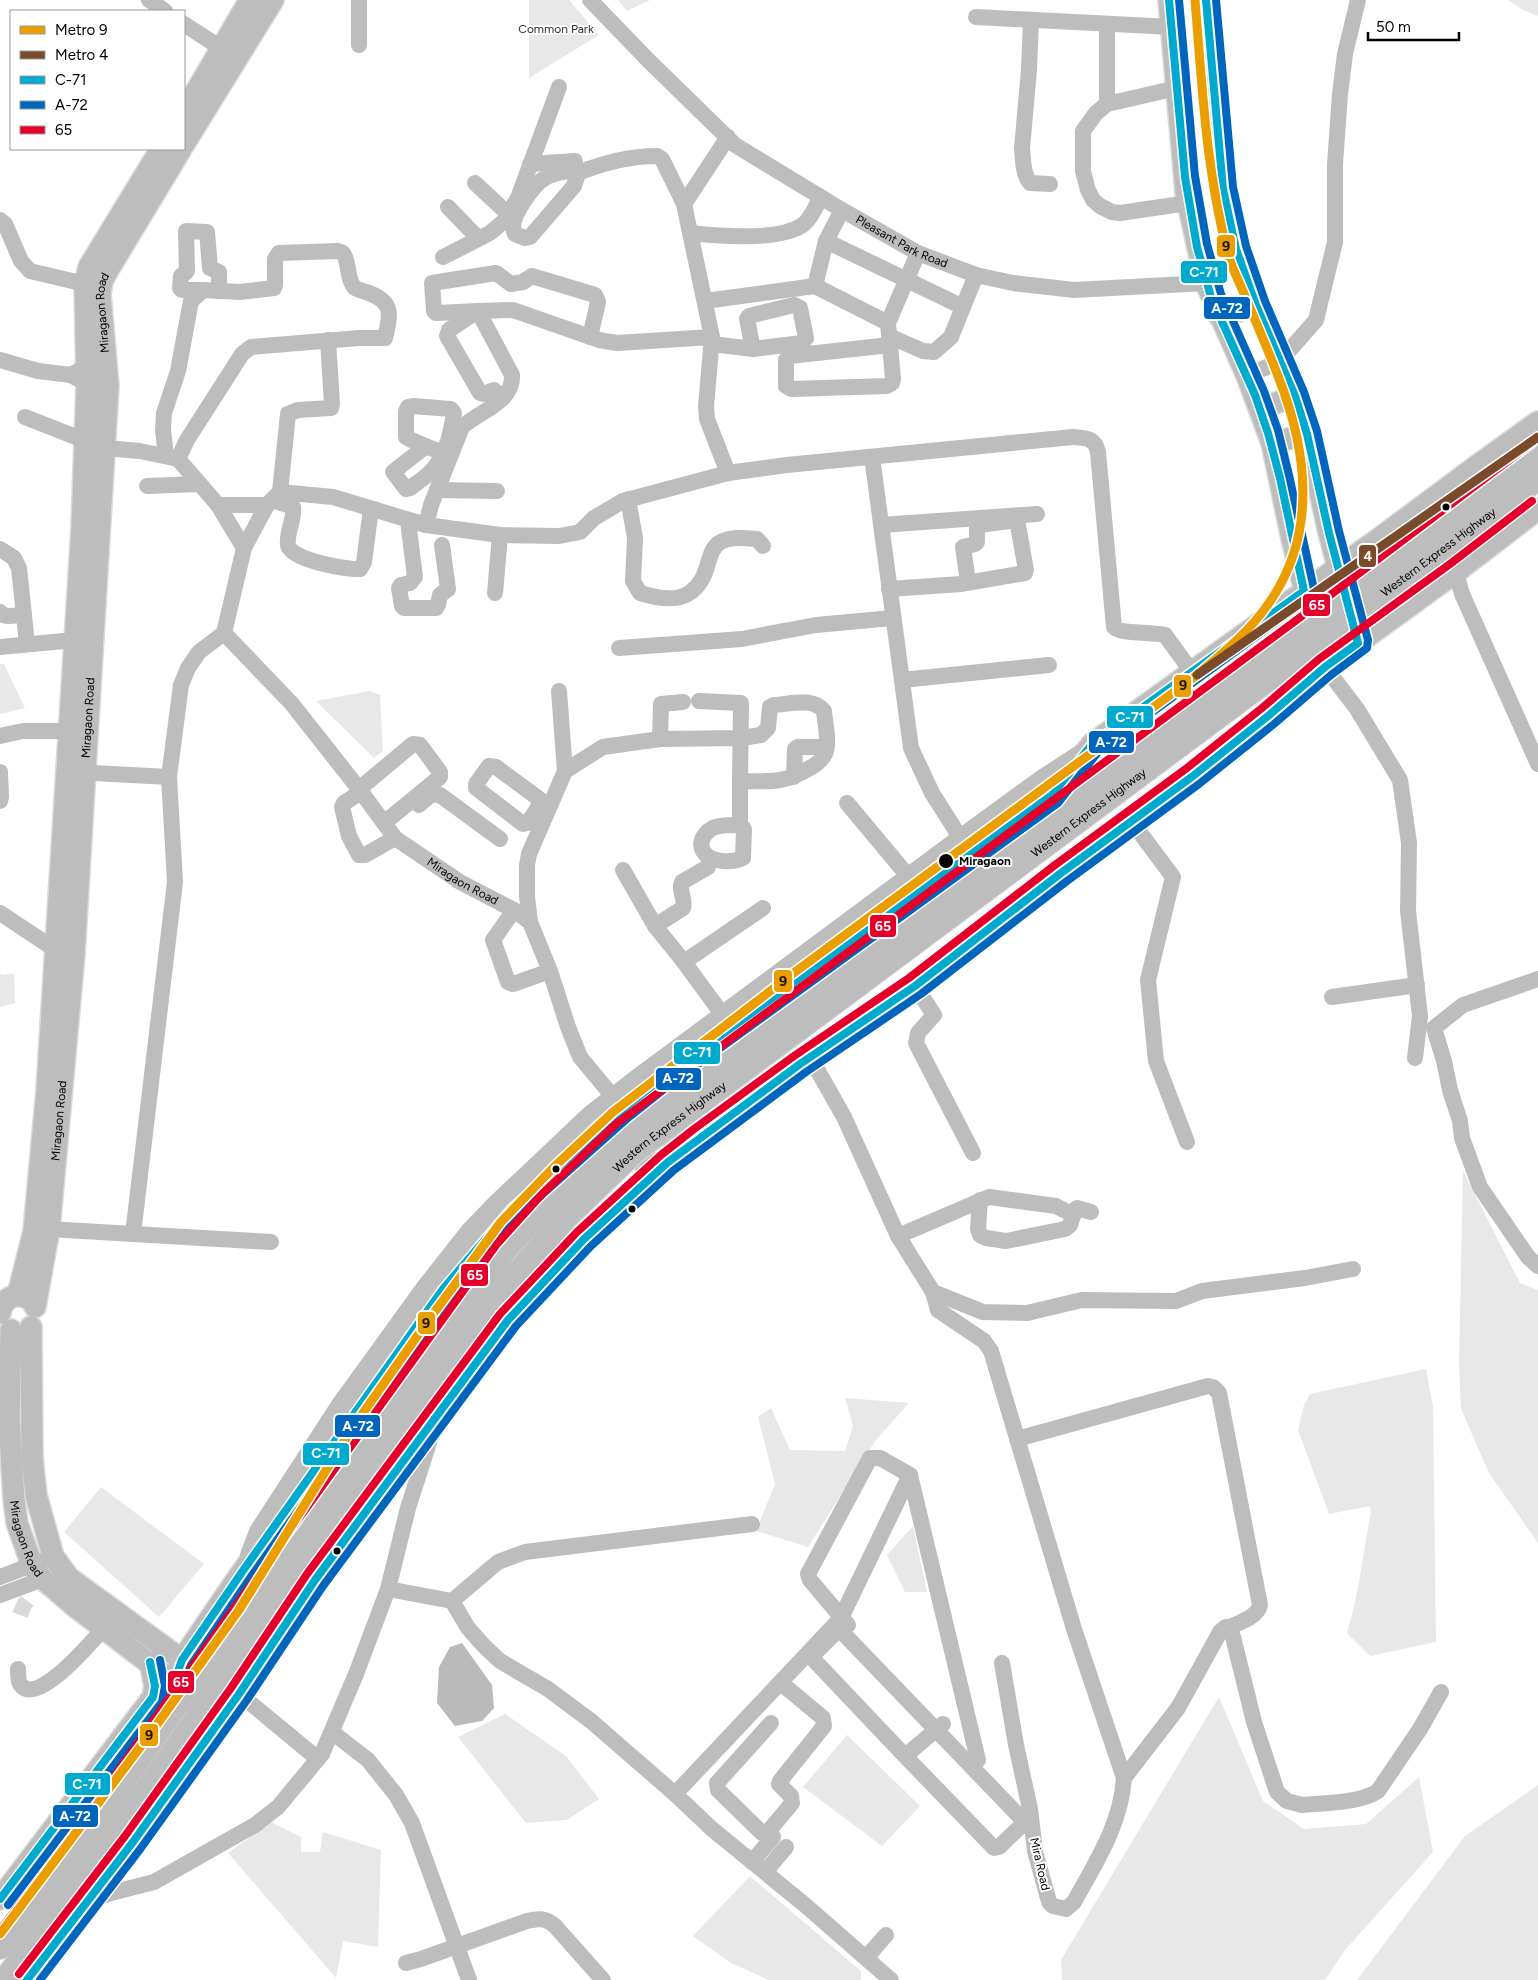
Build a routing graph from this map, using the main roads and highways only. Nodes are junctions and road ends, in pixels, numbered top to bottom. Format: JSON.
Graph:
{"nodes":[{"id":1,"x":250,"y":0,"type":"edge"},
{"id":2,"x":273,"y":0,"type":"edge"},
{"id":3,"x":1169,"y":0,"type":"edge"},
{"id":4,"x":1206,"y":0,"type":"edge"},
{"id":5,"x":229,"y":54,"type":"junction"},
{"id":6,"x":185,"y":111,"type":"edge"},
{"id":7,"x":185,"y":142,"type":"edge"},
{"id":8,"x":160,"y":150,"type":"edge"},
{"id":9,"x":180,"y":150,"type":"edge"},
{"id":10,"x":1256,"y":305,"type":"junction"},
{"id":11,"x":1220,"y":317,"type":"junction"},
{"id":12,"x":92,"y":375,"type":"junction"},
{"id":13,"x":1295,"y":396,"type":"junction"},
{"id":14,"x":1260,"y":409,"type":"junction"},
{"id":15,"x":1538,"y":422,"type":"edge"},
{"id":16,"x":1307,"y":434,"type":"junction"},
{"id":17,"x":95,"y":444,"type":"junction"},
{"id":18,"x":1272,"y":444,"type":"junction"},
{"id":19,"x":1538,"y":451,"type":"edge"},
{"id":20,"x":1538,"y":478,"type":"edge"},
{"id":21,"x":1538,"y":508,"type":"edge"},
{"id":22,"x":1298,"y":564,"type":"junction"},
{"id":23,"x":1338,"y":568,"type":"junction"},
{"id":24,"x":1304,"y":591,"type":"junction"},
{"id":25,"x":1275,"y":612,"type":"junction"},
{"id":26,"x":1358,"y":643,"type":"junction"},
{"id":27,"x":1325,"y":667,"type":"junction"},
{"id":28,"x":75,"y":772,"type":"junction"},
{"id":29,"x":65,"y":952,"type":"junction"},
{"id":30,"x":13,"y":1309,"type":"edge"},
{"id":31,"x":5,"y":1427,"type":"edge"},
{"id":32,"x":363,"y":1466,"type":"junction"},
{"id":33,"x":150,"y":1662,"type":"junction"},
{"id":34,"x":192,"y":1667,"type":"junction"},
{"id":35,"x":174,"y":1682,"type":"junction"},
{"id":36,"x":232,"y":1688,"type":"junction"},
{"id":37,"x":175,"y":1707,"type":"junction"},
{"id":38,"x":0,"y":1900,"type":"edge"},
{"id":39,"x":0,"y":1947,"type":"edge"},
{"id":40,"x":5,"y":1980,"type":"edge"},
{"id":41,"x":27,"y":1980,"type":"edge"}],
"edges":[{"from":1,"to":5,"type":"main road"},
{"from":2,"to":5,"type":"main road"},
{"from":3,"to":11,"type":"main road"},
{"from":4,"to":10,"type":"main road"},
{"from":5,"to":6,"type":"main road"},
{"from":5,"to":7,"type":"main road"},
{"from":8,"to":12,"type":"main road","name":"Miragaon Road"},
{"from":9,"to":12,"type":"main road","name":"Miragaon Road"},
{"from":10,"to":11,"type":"main road"},
{"from":10,"to":13,"type":"main road"},
{"from":11,"to":14,"type":"main road"},
{"from":12,"to":17,"type":"main road","name":"Miragaon Road"},
{"from":13,"to":14,"type":"main road"},
{"from":13,"to":16,"type":"main road"},
{"from":14,"to":18,"type":"main road"},
{"from":15,"to":23,"type":"main road"},
{"from":16,"to":18,"type":"main road"},
{"from":16,"to":23,"type":"main road"},
{"from":17,"to":28,"type":"main road","name":"Miragaon Road"},
{"from":17,"to":28,"type":"main road","name":"Miragaon Road"},
{"from":18,"to":22,"type":"main road"},
{"from":19,"to":32,"type":"highway","name":"Western Express Highway","bridge":true},
{"from":20,"to":32,"type":"highway","name":"Western Express Highway","bridge":true},
{"from":21,"to":26,"type":"main road"},
{"from":22,"to":24,"type":"main road"},
{"from":22,"to":25,"type":"main road"},
{"from":23,"to":24,"type":"main road"},
{"from":23,"to":26,"type":"main road"},
{"from":24,"to":25,"type":"main road"},
{"from":24,"to":27,"type":"main road"},
{"from":25,"to":34,"type":"main road"},
{"from":26,"to":27,"type":"main road"},
{"from":27,"to":36,"type":"main road"},
{"from":28,"to":29,"type":"main road","name":"Miragaon Road"},
{"from":29,"to":30,"type":"main road","name":"Miragaon Road"},
{"from":29,"to":30,"type":"main road","name":"Miragaon Road"},
{"from":30,"to":31,"type":"main road","name":"Miragaon Road"},
{"from":30,"to":34,"type":"main road","name":"Miragaon Road"},
{"from":31,"to":33,"type":"main road","name":"Miragaon Road"},
{"from":32,"to":34,"type":"highway","name":"Western Express Highway"},
{"from":32,"to":36,"type":"highway","name":"Western Express Highway"},
{"from":33,"to":35,"type":"main road","name":"Miragaon Road"},
{"from":33,"to":38,"type":"main road"},
{"from":34,"to":35,"type":"main road"},
{"from":34,"to":37,"type":"highway","name":"Western Express Highway"},
{"from":35,"to":37,"type":"main road"},
{"from":36,"to":40,"type":"highway","name":"Western Express Highway"},
{"from":36,"to":41,"type":"main road"},
{"from":37,"to":39,"type":"highway","name":"Western Express Highway"}]}
